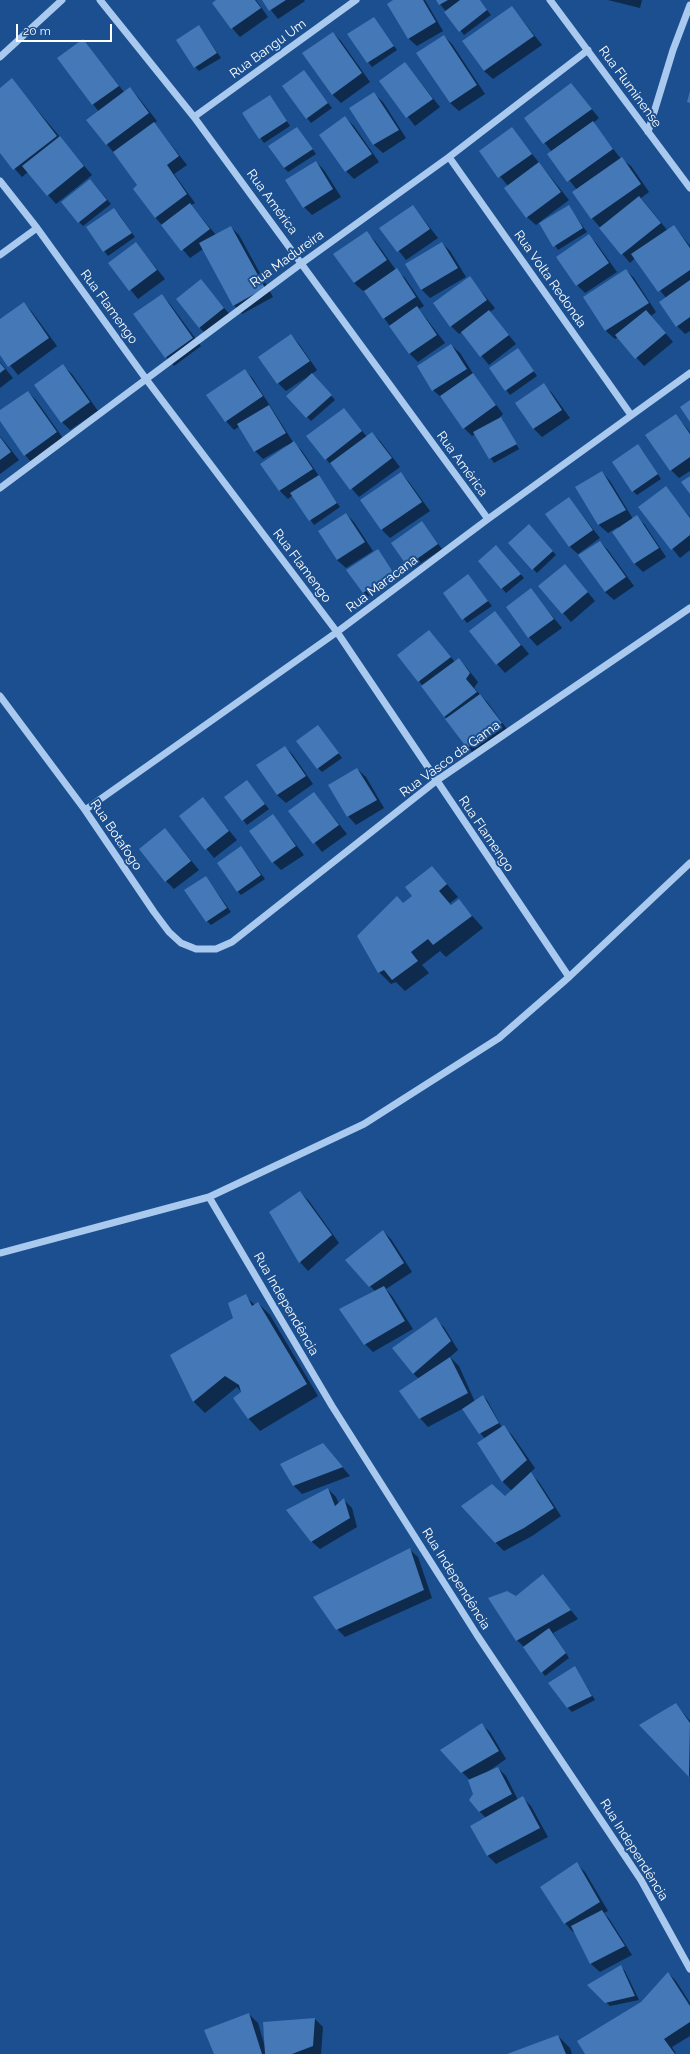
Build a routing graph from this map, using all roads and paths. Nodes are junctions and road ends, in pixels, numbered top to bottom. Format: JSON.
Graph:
{"nodes":[{"id":1,"x":62,"y":0,"type":"edge"},
{"id":2,"x":100,"y":0,"type":"edge"},
{"id":3,"x":356,"y":0,"type":"edge"},
{"id":4,"x":550,"y":0,"type":"edge"},
{"id":5,"x":690,"y":5,"type":"edge"},
{"id":6,"x":588,"y":50,"type":"junction"},
{"id":7,"x":0,"y":56,"type":"edge"},
{"id":8,"x":194,"y":117,"type":"junction"},
{"id":9,"x":648,"y":132,"type":"junction"},
{"id":10,"x":449,"y":157,"type":"junction"},
{"id":11,"x":0,"y":182,"type":"edge"},
{"id":12,"x":690,"y":188,"type":"edge"},
{"id":13,"x":37,"y":228,"type":"junction"},
{"id":14,"x":0,"y":255,"type":"edge"},
{"id":15,"x":302,"y":263,"type":"junction"},
{"id":16,"x":690,"y":373,"type":"edge"},
{"id":17,"x":146,"y":379,"type":"junction"},
{"id":18,"x":631,"y":415,"type":"junction"},
{"id":19,"x":0,"y":488,"type":"edge"},
{"id":20,"x":488,"y":519,"type":"junction"},
{"id":21,"x":690,"y":608,"type":"edge"},
{"id":22,"x":337,"y":632,"type":"junction"},
{"id":23,"x":0,"y":696,"type":"edge"},
{"id":24,"x":436,"y":781,"type":"junction"},
{"id":25,"x":85,"y":810,"type":"junction"},
{"id":26,"x":690,"y":863,"type":"edge"},
{"id":27,"x":232,"y":942,"type":"joint"},
{"id":28,"x":570,"y":977,"type":"junction"},
{"id":29,"x":209,"y":1197,"type":"junction"},
{"id":30,"x":0,"y":1253,"type":"edge"},
{"id":31,"x":690,"y":1970,"type":"edge"}],
"edges":[{"from":1,"to":7,"type":"street"},
{"from":2,"to":8,"type":"street","name":"Rua América"},
{"from":3,"to":8,"type":"street","name":"Rua Bangu Um"},
{"from":4,"to":6,"type":"street","name":"Rua Fluminense"},
{"from":5,"to":9,"type":"street"},
{"from":6,"to":9,"type":"street","name":"Rua Fluminense"},
{"from":6,"to":10,"type":"street","name":"Rua Madureira"},
{"from":8,"to":15,"type":"street","name":"Rua América"},
{"from":9,"to":12,"type":"street","name":"Rua Fluminense"},
{"from":10,"to":15,"type":"street","name":"Rua Madureira"},
{"from":10,"to":18,"type":"street","name":"Rua Volta Redonda"},
{"from":11,"to":13,"type":"street","name":"Rua Flamengo"},
{"from":13,"to":14,"type":"street"},
{"from":13,"to":17,"type":"street","name":"Rua Flamengo"},
{"from":15,"to":17,"type":"street","name":"Rua Madureira"},
{"from":15,"to":20,"type":"street","name":"Rua América"},
{"from":16,"to":18,"type":"street","name":"Rua Maracana"},
{"from":17,"to":19,"type":"street","name":"Rua Madureira"},
{"from":17,"to":22,"type":"street","name":"Rua Flamengo"},
{"from":18,"to":20,"type":"street","name":"Rua Maracana"},
{"from":20,"to":22,"type":"street","name":"Rua Maracana"},
{"from":21,"to":24,"type":"street","name":"Rua Vasco da Gama"},
{"from":22,"to":24,"type":"street","name":"Rua Flamengo"},
{"from":22,"to":25,"type":"street","name":"Rua Maracana"},
{"from":23,"to":25,"type":"street","name":"Rua Botafogo"},
{"from":24,"to":27,"type":"street","name":"Rua Vasco da Gama"},
{"from":24,"to":28,"type":"street","name":"Rua Flamengo"},
{"from":25,"to":27,"type":"street","name":"Rua Botafogo"},
{"from":26,"to":28,"type":"street"},
{"from":28,"to":29,"type":"street"},
{"from":29,"to":30,"type":"street"},
{"from":29,"to":31,"type":"street","name":"Rua Independência"}]}
